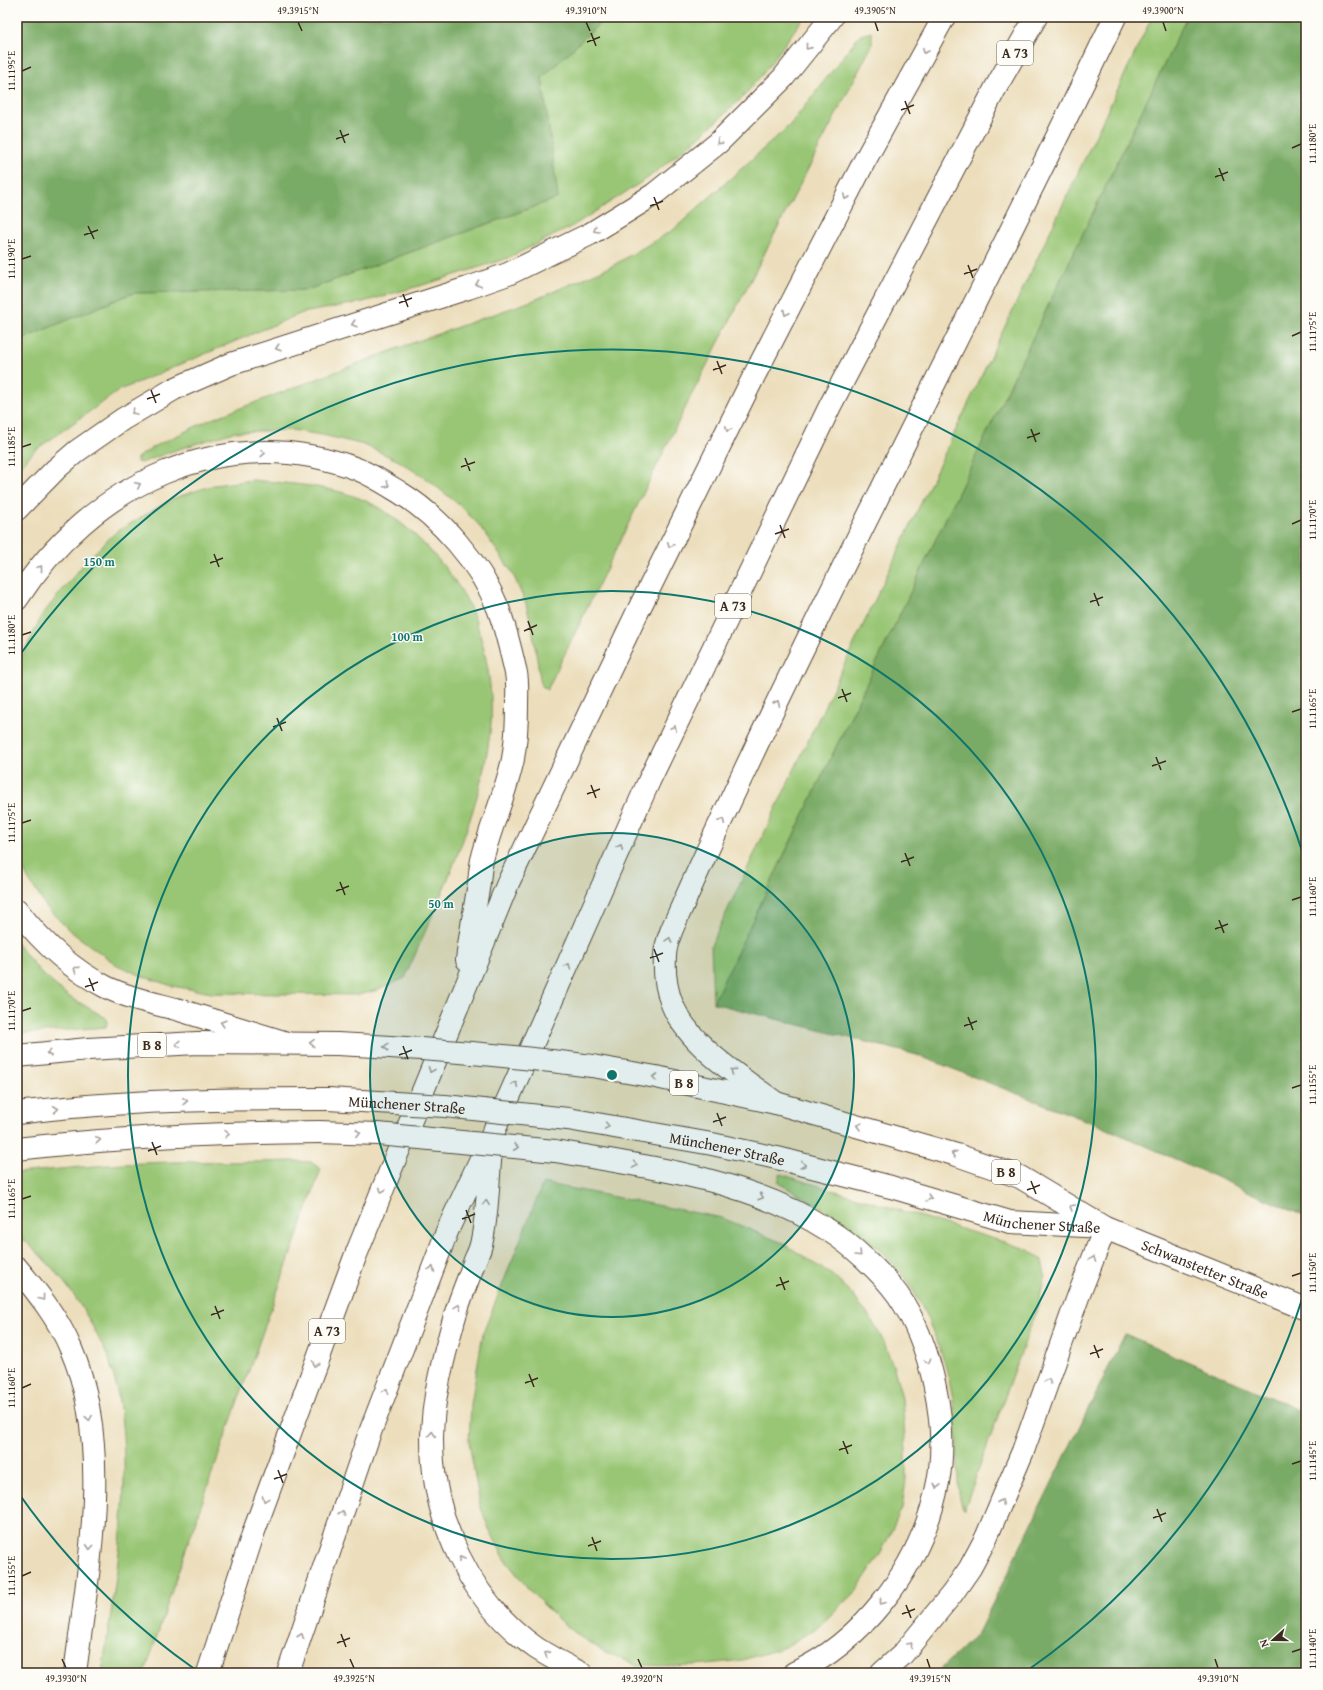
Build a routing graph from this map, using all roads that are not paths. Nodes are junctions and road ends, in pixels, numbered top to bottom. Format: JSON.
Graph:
{"nodes":[{"id":1,"x":832,"y":17,"type":"edge"},
{"id":2,"x":944,"y":17,"type":"edge"},
{"id":3,"x":1036,"y":17,"type":"edge"},
{"id":4,"x":1115,"y":17,"type":"edge"},
{"id":5,"x":17,"y":509,"type":"edge"},
{"id":6,"x":17,"y":600,"type":"edge"},
{"id":7,"x":17,"y":910,"type":"edge"},
{"id":8,"x":461,"y":995,"type":"junction"},
{"id":9,"x":287,"y":1043,"type":"junction"},
{"id":10,"x":17,"y":1056,"type":"edge"},
{"id":11,"x":776,"y":1103,"type":"junction"},
{"id":12,"x":17,"y":1114,"type":"edge"},
{"id":13,"x":493,"y":1133,"type":"junction"},
{"id":14,"x":17,"y":1149,"type":"edge"},
{"id":15,"x":1105,"y":1228,"type":"junction"},
{"id":16,"x":17,"y":1268,"type":"edge"},
{"id":17,"x":1306,"y":1309,"type":"edge"},
{"id":18,"x":75,"y":1673,"type":"edge"},
{"id":19,"x":208,"y":1673,"type":"edge"},
{"id":20,"x":288,"y":1673,"type":"edge"},
{"id":21,"x":581,"y":1673,"type":"edge"},
{"id":22,"x":794,"y":1673,"type":"edge"},
{"id":23,"x":882,"y":1673,"type":"edge"}],
"edges":[{"from":1,"to":5,"type":"main road","one_way":true},
{"from":2,"to":8,"type":"main road","number":"A 73","one_way":true},
{"from":13,"to":3,"type":"main road","number":"A 73","one_way":true},
{"from":11,"to":4,"type":"main road","one_way":true},
{"from":6,"to":8,"type":"main road","one_way":true},
{"from":9,"to":7,"type":"main road","one_way":true},
{"from":8,"to":19,"type":"main road","number":"A 73","one_way":true},
{"from":9,"to":10,"type":"main road","name":"Münchener Straße","number":"B 8","one_way":true},
{"from":11,"to":9,"type":"main road","name":"Münchener Straße","number":"B 8","one_way":true,"bridge":true},
{"from":15,"to":11,"type":"main road","name":"Münchener Straße","number":"B 8","one_way":true},
{"from":12,"to":15,"type":"main road","name":"Münchener Straße","one_way":true,"bridge":true},
{"from":20,"to":13,"type":"main road","number":"A 73","one_way":true},
{"from":21,"to":13,"type":"main road","one_way":true},
{"from":14,"to":22,"type":"main road","one_way":true,"bridge":true},
{"from":15,"to":17,"type":"main road","name":"Schwanstetter Straße"},
{"from":23,"to":15,"type":"main road","one_way":true},
{"from":16,"to":18,"type":"main road","one_way":true}]}
